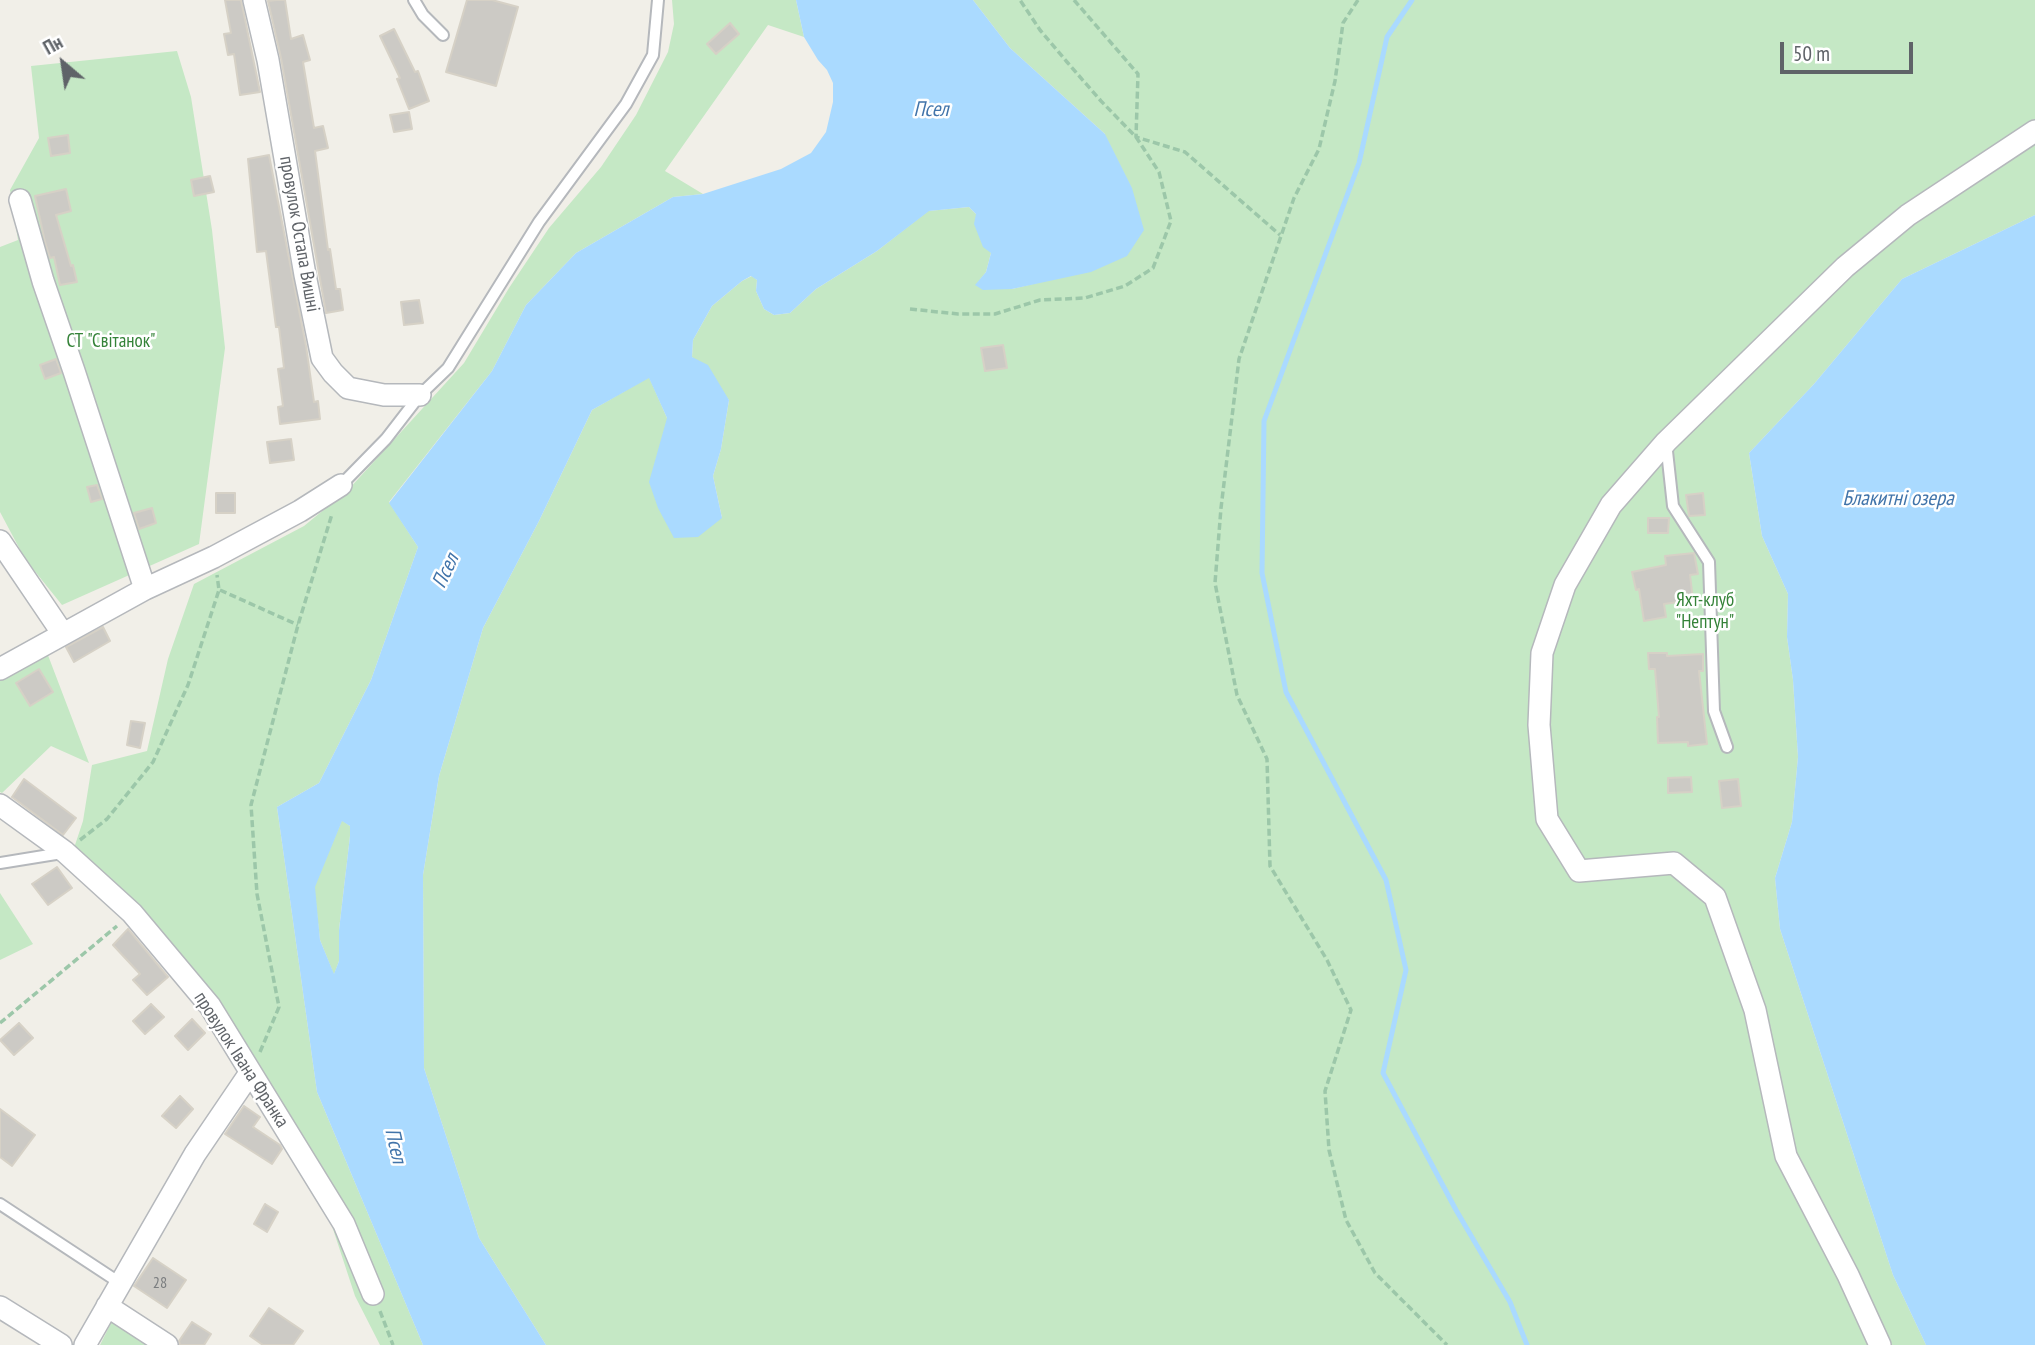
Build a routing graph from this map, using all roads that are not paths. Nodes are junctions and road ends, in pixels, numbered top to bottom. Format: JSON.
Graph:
{"nodes":[{"id":1,"x":254,"y":0,"type":"edge"},
{"id":2,"x":414,"y":0,"type":"edge"},
{"id":3,"x":658,"y":0,"type":"edge"},
{"id":4,"x":443,"y":35,"type":"dead end"},
{"id":5,"x":2035,"y":131,"type":"edge"},
{"id":6,"x":20,"y":200,"type":"dead end"},
{"id":7,"x":420,"y":396,"type":"junction"},
{"id":8,"x":1665,"y":442,"type":"junction"},
{"id":9,"x":341,"y":485,"type":"joint"},
{"id":10,"x":0,"y":541,"type":"edge"},
{"id":11,"x":145,"y":589,"type":"junction"},
{"id":12,"x":62,"y":634,"type":"junction"},
{"id":13,"x":0,"y":669,"type":"edge"},
{"id":14,"x":1727,"y":747,"type":"dead end"},
{"id":15,"x":0,"y":805,"type":"edge"},
{"id":16,"x":65,"y":852,"type":"junction"},
{"id":17,"x":0,"y":863,"type":"edge"},
{"id":18,"x":250,"y":1073,"type":"junction"},
{"id":19,"x":0,"y":1203,"type":"edge"},
{"id":20,"x":120,"y":1283,"type":"junction"},
{"id":21,"x":373,"y":1294,"type":"road end"},
{"id":22,"x":107,"y":1306,"type":"junction"},
{"id":23,"x":0,"y":1307,"type":"edge"},
{"id":24,"x":61,"y":1345,"type":"edge"},
{"id":25,"x":85,"y":1345,"type":"edge"},
{"id":26,"x":167,"y":1345,"type":"edge"},
{"id":27,"x":1880,"y":1345,"type":"edge"}],
"edges":[{"from":1,"to":7,"type":"street","name":"провулок Остапа Вишні"},
{"from":2,"to":4,"type":"lane"},
{"from":3,"to":7,"type":"lane"},
{"from":5,"to":8,"type":"street"},
{"from":6,"to":11,"type":"street"},
{"from":7,"to":9,"type":"lane"},
{"from":8,"to":14,"type":"lane"},
{"from":8,"to":27,"type":"street"},
{"from":9,"to":11,"type":"street"},
{"from":10,"to":12,"type":"street"},
{"from":11,"to":12,"type":"street"},
{"from":12,"to":13,"type":"street"},
{"from":15,"to":16,"type":"street","name":"провулок Івана Франка"},
{"from":16,"to":17,"type":"lane"},
{"from":16,"to":18,"type":"street","name":"провулок Івана Франка"},
{"from":18,"to":20,"type":"street"},
{"from":18,"to":21,"type":"street","name":"провулок Івана Франка"},
{"from":19,"to":20,"type":"lane"},
{"from":20,"to":22,"type":"street"},
{"from":22,"to":25,"type":"street"},
{"from":22,"to":26,"type":"street"},
{"from":23,"to":24,"type":"street"}]}
